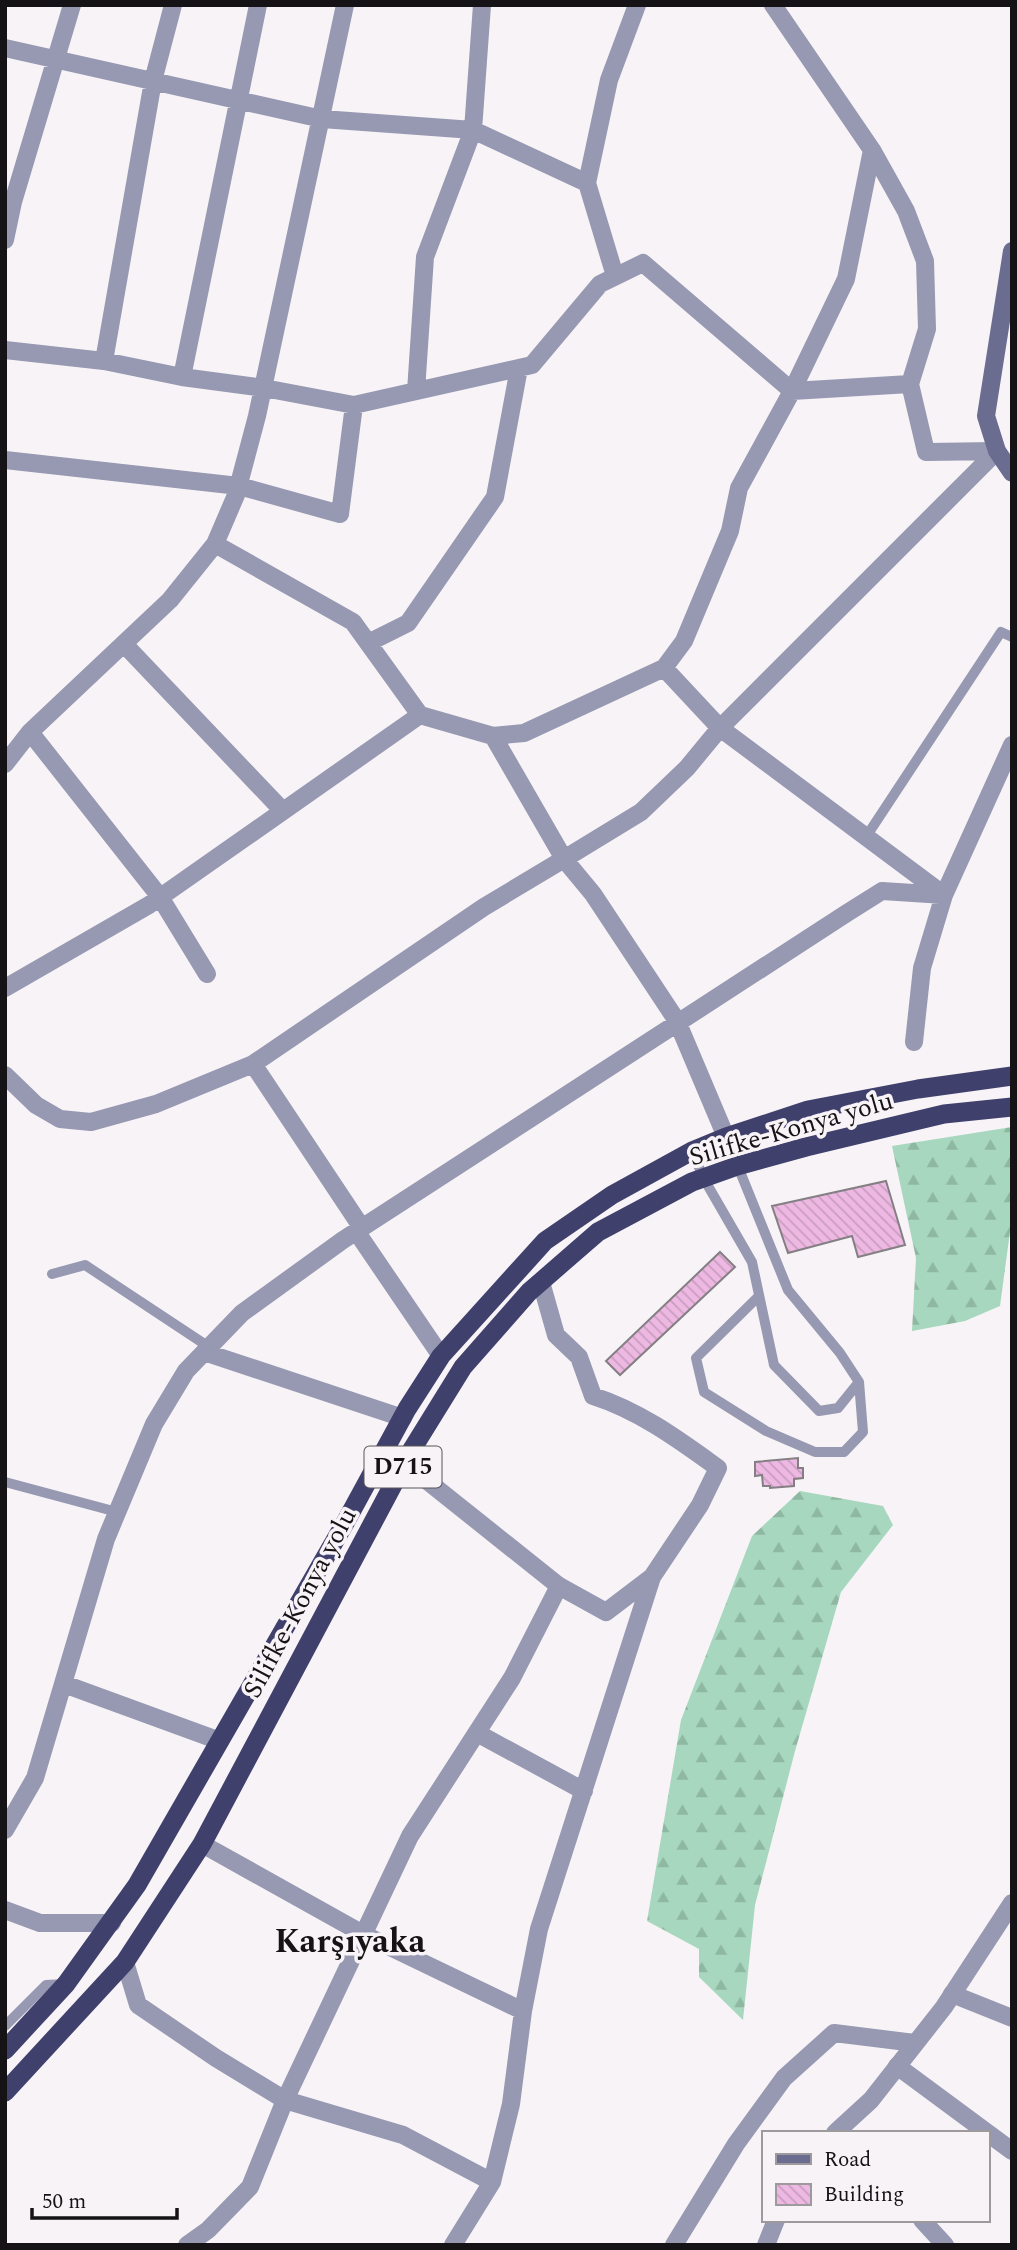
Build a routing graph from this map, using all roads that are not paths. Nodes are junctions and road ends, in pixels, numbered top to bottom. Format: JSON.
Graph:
{"nodes":[{"id":1,"x":72,"y":5,"type":"edge"},
{"id":2,"x":173,"y":5,"type":"edge"},
{"id":3,"x":258,"y":5,"type":"edge"},
{"id":4,"x":345,"y":5,"type":"edge"},
{"id":5,"x":482,"y":5,"type":"edge"},
{"id":6,"x":638,"y":5,"type":"edge"},
{"id":7,"x":773,"y":5,"type":"edge"},
{"id":8,"x":5,"y":48,"type":"edge"},
{"id":9,"x":55,"y":60,"type":"junction"},
{"id":10,"x":153,"y":81,"type":"junction"},
{"id":11,"x":238,"y":100,"type":"junction"},
{"id":12,"x":322,"y":119,"type":"junction"},
{"id":13,"x":473,"y":130,"type":"junction"},
{"id":14,"x":872,"y":150,"type":"junction"},
{"id":15,"x":587,"y":183,"type":"junction"},
{"id":16,"x":5,"y":240,"type":"edge"},
{"id":17,"x":1012,"y":251,"type":"edge"},
{"id":18,"x":615,"y":276,"type":"junction"},
{"id":19,"x":5,"y":349,"type":"edge"},
{"id":20,"x":104,"y":361,"type":"junction"},
{"id":21,"x":519,"y":368,"type":"junction"},
{"id":22,"x":182,"y":377,"type":"junction"},
{"id":23,"x":910,"y":384,"type":"junction"},
{"id":24,"x":264,"y":388,"type":"junction"},
{"id":25,"x":415,"y":391,"type":"junction"},
{"id":26,"x":792,"y":391,"type":"junction"},
{"id":27,"x":354,"y":405,"type":"junction"},
{"id":28,"x":997,"y":451,"type":"junction"},
{"id":29,"x":5,"y":460,"type":"edge"},
{"id":30,"x":1012,"y":472,"type":"edge"},
{"id":31,"x":239,"y":486,"type":"junction"},
{"id":32,"x":215,"y":544,"type":"junction"},
{"id":33,"x":1012,"y":637,"type":"edge"},
{"id":34,"x":368,"y":643,"type":"junction"},
{"id":35,"x":124,"y":644,"type":"junction"},
{"id":36,"x":664,"y":668,"type":"junction"},
{"id":37,"x":420,"y":715,"type":"junction"},
{"id":38,"x":720,"y":728,"type":"junction"},
{"id":39,"x":30,"y":732,"type":"junction"},
{"id":40,"x":493,"y":736,"type":"junction"},
{"id":41,"x":1012,"y":745,"type":"edge"},
{"id":42,"x":5,"y":764,"type":"edge"},
{"id":43,"x":283,"y":811,"type":"junction"},
{"id":44,"x":866,"y":836,"type":"junction"},
{"id":45,"x":564,"y":859,"type":"junction"},
{"id":46,"x":944,"y":895,"type":"junction"},
{"id":47,"x":160,"y":897,"type":"junction"},
{"id":48,"x":207,"y":974,"type":"dead end"},
{"id":49,"x":5,"y":988,"type":"edge"},
{"id":50,"x":677,"y":1021,"type":"junction"},
{"id":51,"x":914,"y":1042,"type":"dead end"},
{"id":52,"x":253,"y":1064,"type":"junction"},
{"id":53,"x":1012,"y":1076,"type":"edge"},
{"id":54,"x":7,"y":1080,"type":"edge"},
{"id":55,"x":1012,"y":1107,"type":"edge"},
{"id":56,"x":726,"y":1137,"type":"junction"},
{"id":57,"x":692,"y":1151,"type":"junction"},
{"id":58,"x":737,"y":1166,"type":"junction"},
{"id":59,"x":704,"y":1179,"type":"junction"},
{"id":60,"x":359,"y":1229,"type":"junction"},
{"id":61,"x":52,"y":1274,"type":"dead end"},
{"id":62,"x":541,"y":1282,"type":"junction"},
{"id":63,"x":759,"y":1296,"type":"junction"},
{"id":64,"x":206,"y":1350,"type":"junction"},
{"id":65,"x":441,"y":1356,"type":"junction"},
{"id":66,"x":859,"y":1382,"type":"junction"},
{"id":67,"x":402,"y":1418,"type":"junction"},
{"id":68,"x":386,"y":1448,"type":"junction"},
{"id":69,"x":405,"y":1463,"type":"junction"},
{"id":70,"x":5,"y":1482,"type":"edge"},
{"id":71,"x":117,"y":1513,"type":"junction"},
{"id":72,"x":652,"y":1577,"type":"junction"},
{"id":73,"x":559,"y":1586,"type":"junction"},
{"id":74,"x":64,"y":1685,"type":"junction"},
{"id":75,"x":477,"y":1733,"type":"junction"},
{"id":76,"x":220,"y":1741,"type":"junction"},
{"id":77,"x":584,"y":1791,"type":"junction"},
{"id":78,"x":5,"y":1830,"type":"edge"},
{"id":79,"x":202,"y":1844,"type":"junction"},
{"id":80,"x":1012,"y":1903,"type":"edge"},
{"id":81,"x":5,"y":1910,"type":"edge"},
{"id":82,"x":111,"y":1923,"type":"junction"},
{"id":83,"x":365,"y":1935,"type":"junction"},
{"id":84,"x":125,"y":1962,"type":"junction"},
{"id":85,"x":66,"y":1984,"type":"junction"},
{"id":86,"x":952,"y":1994,"type":"junction"},
{"id":87,"x":523,"y":2011,"type":"junction"},
{"id":88,"x":1012,"y":2018,"type":"edge"},
{"id":89,"x":5,"y":2026,"type":"edge"},
{"id":90,"x":915,"y":2043,"type":"junction"},
{"id":91,"x":5,"y":2050,"type":"edge"},
{"id":92,"x":897,"y":2066,"type":"junction"},
{"id":93,"x":5,"y":2092,"type":"edge"},
{"id":94,"x":285,"y":2100,"type":"junction"},
{"id":95,"x":839,"y":2131,"type":"edge"},
{"id":96,"x":985,"y":2131,"type":"edge"},
{"id":97,"x":989,"y":2134,"type":"edge"},
{"id":98,"x":1012,"y":2151,"type":"edge"},
{"id":99,"x":492,"y":2182,"type":"junction"},
{"id":100,"x":775,"y":2222,"type":"edge"},
{"id":101,"x":924,"y":2222,"type":"edge"},
{"id":102,"x":187,"y":2245,"type":"edge"},
{"id":103,"x":453,"y":2245,"type":"edge"},
{"id":104,"x":674,"y":2245,"type":"edge"},
{"id":105,"x":766,"y":2245,"type":"edge"},
{"id":106,"x":945,"y":2245,"type":"edge"}],
"edges":[{"from":1,"to":9,"type":"street"},
{"from":2,"to":10,"type":"street"},
{"from":3,"to":11,"type":"street"},
{"from":4,"to":12,"type":"street"},
{"from":5,"to":13,"type":"street"},
{"from":6,"to":15,"type":"street"},
{"from":7,"to":14,"type":"street"},
{"from":8,"to":9,"type":"street"},
{"from":9,"to":10,"type":"street"},
{"from":9,"to":16,"type":"street"},
{"from":10,"to":11,"type":"street"},
{"from":10,"to":20,"type":"street"},
{"from":11,"to":12,"type":"street"},
{"from":11,"to":22,"type":"street"},
{"from":12,"to":13,"type":"street"},
{"from":12,"to":24,"type":"street"},
{"from":13,"to":15,"type":"street"},
{"from":13,"to":25,"type":"street"},
{"from":14,"to":23,"type":"street"},
{"from":14,"to":26,"type":"street"},
{"from":15,"to":18,"type":"street"},
{"from":17,"to":28,"type":"main road"},
{"from":18,"to":21,"type":"street"},
{"from":18,"to":26,"type":"street"},
{"from":19,"to":20,"type":"street"},
{"from":20,"to":22,"type":"street"},
{"from":21,"to":25,"type":"street"},
{"from":21,"to":34,"type":"street"},
{"from":22,"to":24,"type":"street"},
{"from":23,"to":26,"type":"street"},
{"from":23,"to":28,"type":"street"},
{"from":24,"to":27,"type":"street"},
{"from":24,"to":31,"type":"street"},
{"from":25,"to":27,"type":"street"},
{"from":26,"to":36,"type":"street"},
{"from":27,"to":31,"type":"street"},
{"from":28,"to":30,"type":"main road"},
{"from":28,"to":38,"type":"street"},
{"from":29,"to":31,"type":"street"},
{"from":31,"to":32,"type":"street"},
{"from":32,"to":34,"type":"street"},
{"from":32,"to":35,"type":"street"},
{"from":33,"to":44,"type":"lane"},
{"from":34,"to":37,"type":"street"},
{"from":35,"to":39,"type":"street"},
{"from":35,"to":43,"type":"street"},
{"from":36,"to":38,"type":"street"},
{"from":36,"to":40,"type":"street"},
{"from":37,"to":40,"type":"street"},
{"from":37,"to":43,"type":"street"},
{"from":38,"to":44,"type":"street"},
{"from":38,"to":45,"type":"street"},
{"from":39,"to":42,"type":"street"},
{"from":39,"to":47,"type":"street"},
{"from":40,"to":45,"type":"street"},
{"from":41,"to":46,"type":"street"},
{"from":43,"to":47,"type":"street"},
{"from":44,"to":46,"type":"street"},
{"from":45,"to":50,"type":"street"},
{"from":45,"to":52,"type":"street"},
{"from":46,"to":50,"type":"street"},
{"from":46,"to":51,"type":"street"},
{"from":47,"to":48,"type":"street"},
{"from":47,"to":49,"type":"street"},
{"from":50,"to":56,"type":"street"},
{"from":50,"to":60,"type":"street"},
{"from":52,"to":54,"type":"street"},
{"from":52,"to":60,"type":"street"},
{"from":53,"to":56,"type":"highway","name":"Silifke-Konya yolu","number":"D715"},
{"from":55,"to":58,"type":"highway","name":"Silifke-Konya yolu","number":"D715"},
{"from":56,"to":57,"type":"highway","name":"Silifke-Konya yolu","number":"D715"},
{"from":56,"to":58,"type":"lane"},
{"from":57,"to":59,"type":"lane"},
{"from":57,"to":65,"type":"highway","name":"Silifke-Konya yolu","number":"D715"},
{"from":58,"to":59,"type":"highway","name":"Silifke-Konya yolu","number":"D715"},
{"from":58,"to":66,"type":"lane"},
{"from":59,"to":62,"type":"highway","name":"Silifke-Konya yolu","number":"D715"},
{"from":59,"to":63,"type":"lane"},
{"from":60,"to":64,"type":"street"},
{"from":60,"to":65,"type":"street"},
{"from":61,"to":64,"type":"lane"},
{"from":62,"to":69,"type":"highway","name":"Silifke-Konya yolu","number":"D715"},
{"from":62,"to":72,"type":"street"},
{"from":63,"to":66,"type":"lane"},
{"from":63,"to":66,"type":"lane"},
{"from":64,"to":67,"type":"street"},
{"from":64,"to":71,"type":"street"},
{"from":65,"to":67,"type":"highway","name":"Silifke-Konya yolu","number":"D715"},
{"from":67,"to":68,"type":"highway","name":"Silifke-Konya yolu","number":"D715"},
{"from":68,"to":69,"type":"street"},
{"from":68,"to":76,"type":"highway","name":"Silifke-Konya yolu","number":"D715"},
{"from":69,"to":73,"type":"street"},
{"from":69,"to":79,"type":"highway","name":"Silifke-Konya yolu","number":"D715"},
{"from":70,"to":71,"type":"lane"},
{"from":71,"to":74,"type":"street"},
{"from":72,"to":73,"type":"street"},
{"from":72,"to":77,"type":"street"},
{"from":73,"to":75,"type":"street"},
{"from":74,"to":76,"type":"street"},
{"from":74,"to":78,"type":"street"},
{"from":75,"to":77,"type":"street"},
{"from":75,"to":83,"type":"street"},
{"from":76,"to":82,"type":"highway","name":"Silifke-Konya yolu","number":"D715"},
{"from":77,"to":87,"type":"street"},
{"from":79,"to":83,"type":"street"},
{"from":79,"to":84,"type":"highway","name":"Silifke-Konya yolu","number":"D715"},
{"from":80,"to":86,"type":"street"},
{"from":81,"to":82,"type":"street"},
{"from":82,"to":85,"type":"highway","name":"Silifke-Konya yolu","number":"D715"},
{"from":83,"to":87,"type":"street"},
{"from":83,"to":94,"type":"street"},
{"from":84,"to":93,"type":"highway","name":"Silifke-Konya yolu","number":"D715"},
{"from":84,"to":94,"type":"street"},
{"from":85,"to":89,"type":"lane"},
{"from":85,"to":91,"type":"highway","name":"Silifke-Konya yolu","number":"D715"},
{"from":86,"to":88,"type":"street"},
{"from":86,"to":90,"type":"street"},
{"from":87,"to":99,"type":"street"},
{"from":90,"to":92,"type":"street"},
{"from":90,"to":104,"type":"street"},
{"from":92,"to":95,"type":"street"},
{"from":92,"to":96,"type":"street"},
{"from":94,"to":99,"type":"street"},
{"from":94,"to":102,"type":"street"},
{"from":97,"to":98,"type":"street"},
{"from":99,"to":103,"type":"street"},
{"from":100,"to":105,"type":"street"},
{"from":101,"to":106,"type":"street"}]}
